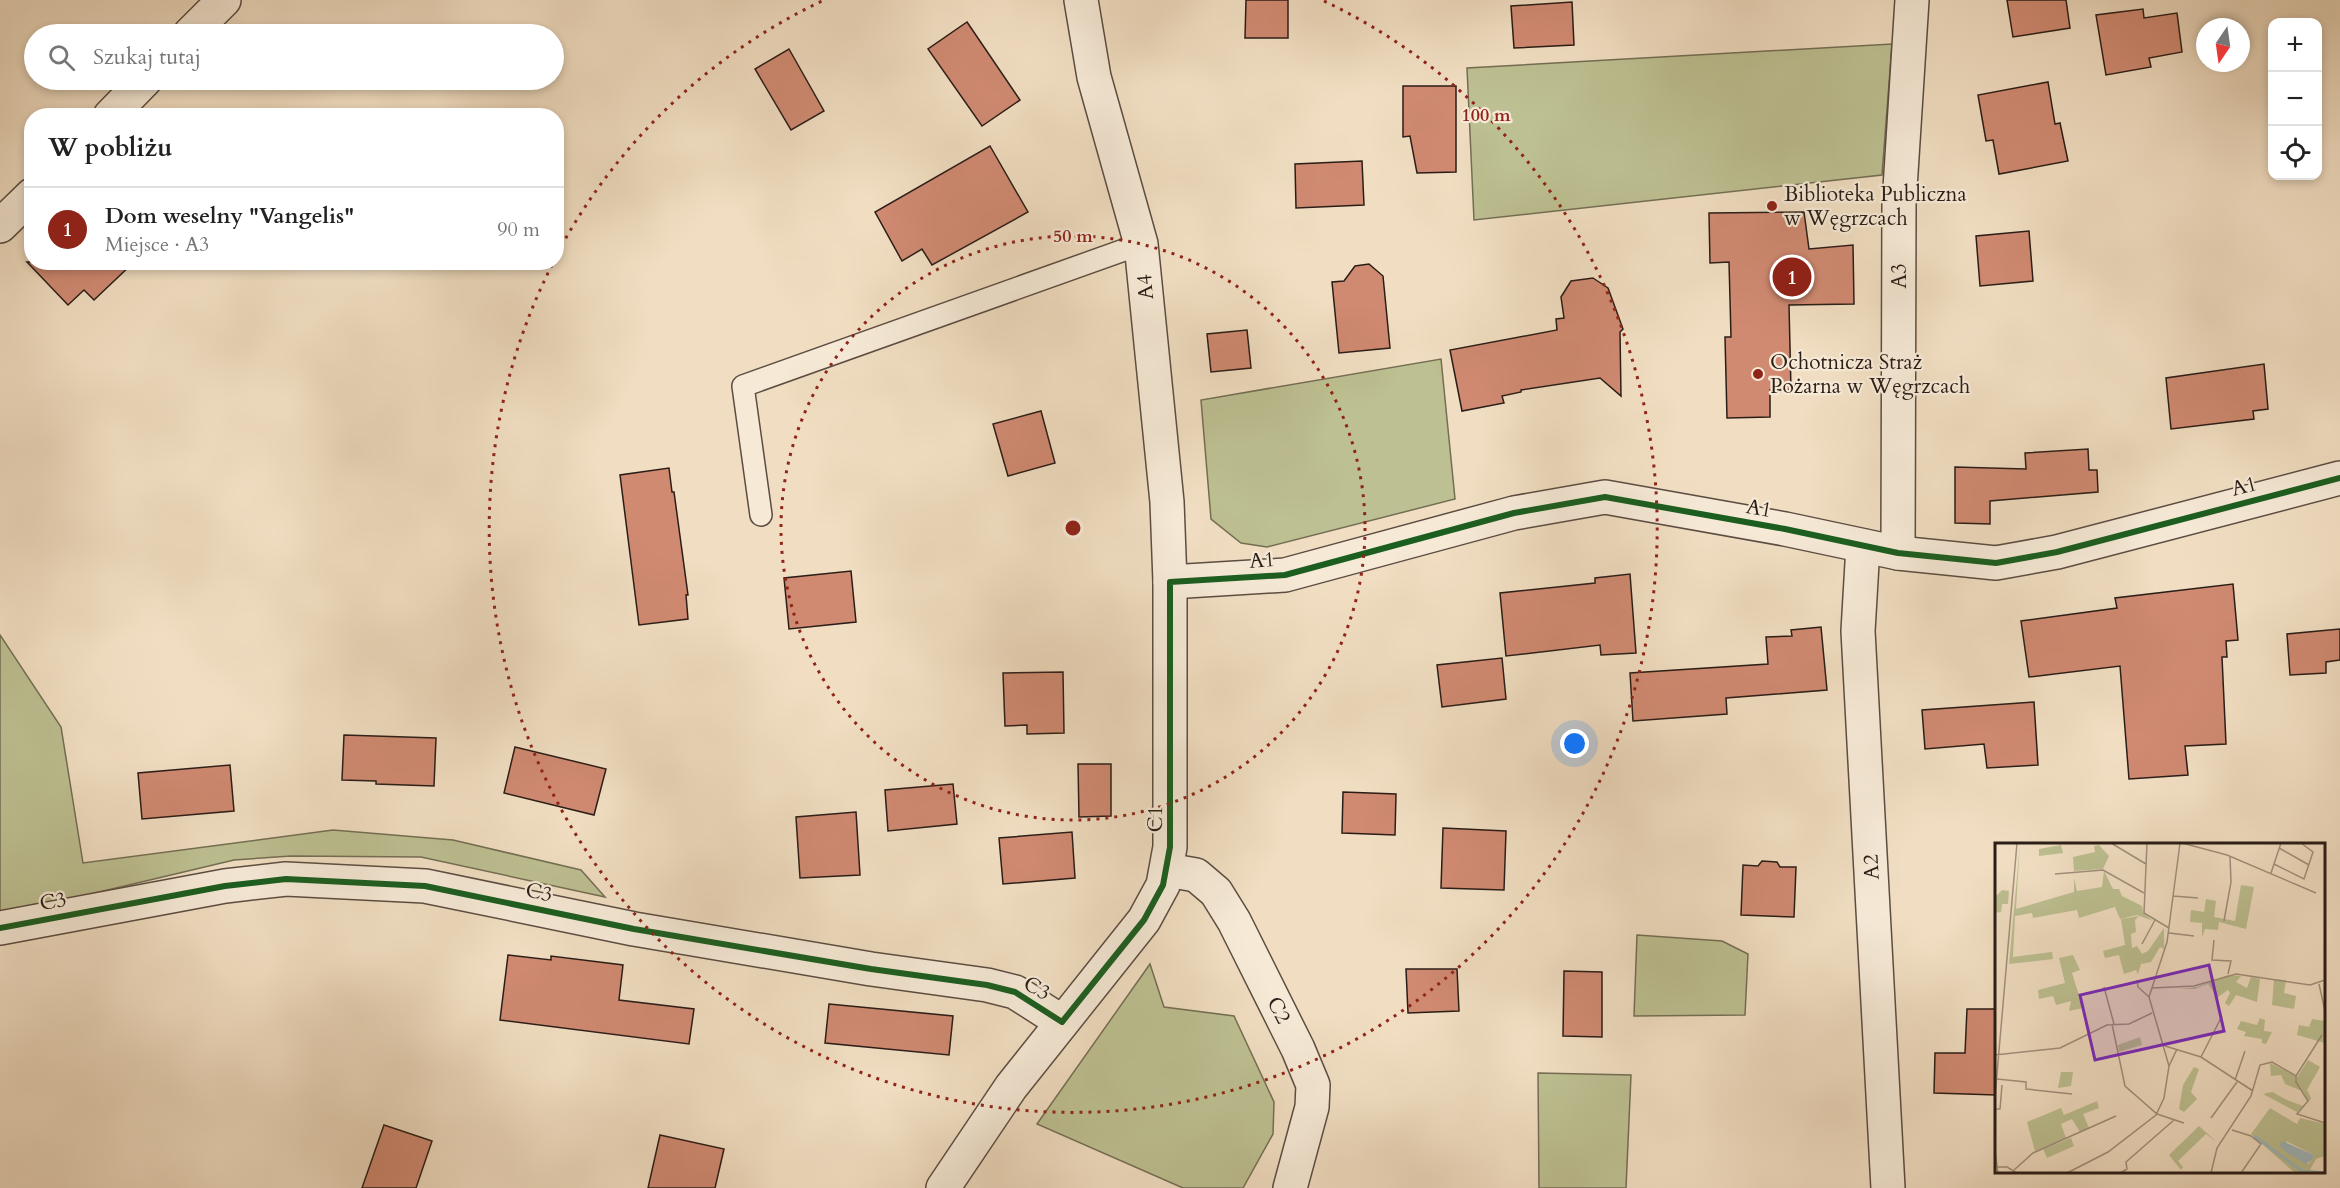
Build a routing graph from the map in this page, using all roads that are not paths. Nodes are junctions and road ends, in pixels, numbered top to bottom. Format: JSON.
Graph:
{"nodes":[{"id":1,"x":224,"y":0,"type":"edge"},
{"id":2,"x":1081,"y":0,"type":"edge"},
{"id":3,"x":1912,"y":0,"type":"edge"},
{"id":4,"x":200,"y":24,"type":"edge"},
{"id":5,"x":135,"y":90,"type":"edge"},
{"id":6,"x":118,"y":108,"type":"edge"},
{"id":7,"x":24,"y":203,"type":"edge"},
{"id":8,"x":0,"y":226,"type":"edge"},
{"id":9,"x":1141,"y":244,"type":"junction"},
{"id":10,"x":2340,"y":478,"type":"edge"},
{"id":11,"x":761,"y":515,"type":"dead end"},
{"id":12,"x":1863,"y":546,"type":"junction"},
{"id":13,"x":1898,"y":553,"type":"junction"},
{"id":14,"x":1170,"y":582,"type":"junction"},
{"id":15,"x":1167,"y":870,"type":"junction"},
{"id":16,"x":0,"y":928,"type":"edge"},
{"id":17,"x":1062,"y":1022,"type":"junction"},
{"id":18,"x":943,"y":1188,"type":"edge"},
{"id":19,"x":1290,"y":1188,"type":"edge"},
{"id":20,"x":1888,"y":1188,"type":"edge"}],
"edges":[{"from":1,"to":4,"type":"street"},
{"from":2,"to":9,"type":"street","name":"A4"},
{"from":3,"to":13,"type":"street","name":"A3"},
{"from":5,"to":6,"type":"street"},
{"from":7,"to":8,"type":"street"},
{"from":9,"to":11,"type":"lane"},
{"from":9,"to":14,"type":"street","name":"A4"},
{"from":10,"to":13,"type":"street","name":"A1"},
{"from":12,"to":13,"type":"street","name":"A1"},
{"from":12,"to":14,"type":"street","name":"A1"},
{"from":12,"to":20,"type":"street","name":"A2"},
{"from":14,"to":15,"type":"street","name":"C1"},
{"from":15,"to":17,"type":"street","name":"C1"},
{"from":15,"to":19,"type":"street","name":"C2"},
{"from":16,"to":17,"type":"street","name":"C3"},
{"from":17,"to":18,"type":"street","name":"C1"}]}
